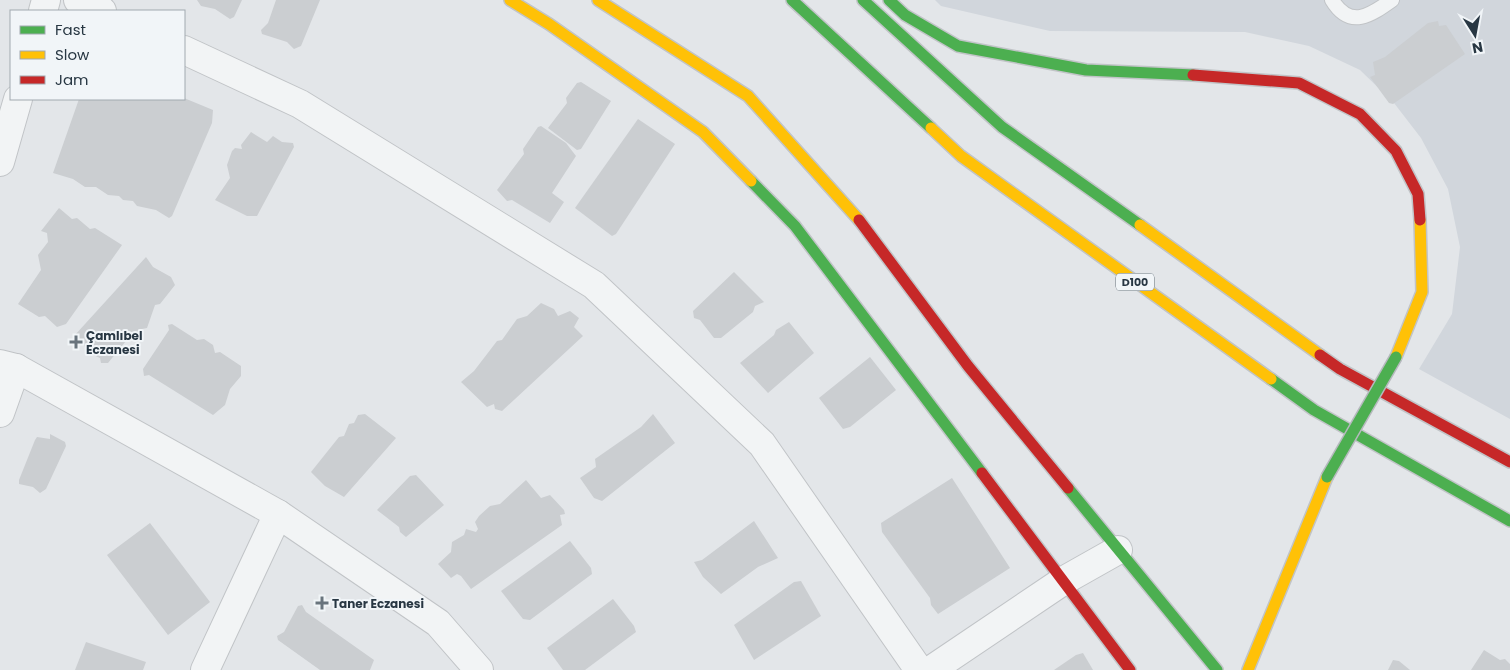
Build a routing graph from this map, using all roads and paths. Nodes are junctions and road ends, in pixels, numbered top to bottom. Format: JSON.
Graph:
{"nodes":[{"id":1,"x":78,"y":0,"type":"edge"},
{"id":2,"x":510,"y":0,"type":"edge"},
{"id":3,"x":598,"y":0,"type":"edge"},
{"id":4,"x":792,"y":0,"type":"edge"},
{"id":5,"x":863,"y":0,"type":"edge"},
{"id":6,"x":889,"y":0,"type":"edge"},
{"id":7,"x":1332,"y":0,"type":"edge"},
{"id":8,"x":1392,"y":0,"type":"edge"},
{"id":9,"x":100,"y":10,"type":"edge"},
{"id":10,"x":185,"y":50,"type":"edge"},
{"id":11,"x":18,"y":100,"type":"edge"},
{"id":12,"x":0,"y":162,"type":"edge"},
{"id":13,"x":8,"y":366,"type":"edge"},
{"id":14,"x":0,"y":413,"type":"edge"},
{"id":15,"x":1510,"y":462,"type":"edge"},
{"id":16,"x":278,"y":514,"type":"junction"},
{"id":17,"x":1510,"y":521,"type":"edge"},
{"id":18,"x":1118,"y":550,"type":"junction"},
{"id":19,"x":1063,"y":581,"type":"junction"},
{"id":20,"x":205,"y":670,"type":"edge"},
{"id":21,"x":479,"y":670,"type":"edge"},
{"id":22,"x":920,"y":670,"type":"edge"},
{"id":23,"x":931,"y":670,"type":"edge"},
{"id":24,"x":1130,"y":670,"type":"edge"},
{"id":25,"x":1217,"y":670,"type":"edge"},
{"id":26,"x":1248,"y":670,"type":"edge"}],
"edges":[{"from":1,"to":9,"type":"street"},
{"from":2,"to":19,"type":"main road"},
{"from":3,"to":18,"type":"main road"},
{"from":4,"to":17,"type":"main road","number":"D100"},
{"from":5,"to":15,"type":"main road"},
{"from":6,"to":26,"type":"main road","bridge":true},
{"from":7,"to":8,"type":"lane"},
{"from":10,"to":22,"type":"street"},
{"from":11,"to":12,"type":"street"},
{"from":13,"to":14,"type":"street"},
{"from":13,"to":16,"type":"street"},
{"from":16,"to":20,"type":"street"},
{"from":16,"to":21,"type":"street"},
{"from":18,"to":19,"type":"street"},
{"from":18,"to":25,"type":"main road"},
{"from":19,"to":23,"type":"street"},
{"from":19,"to":24,"type":"main road"}]}
